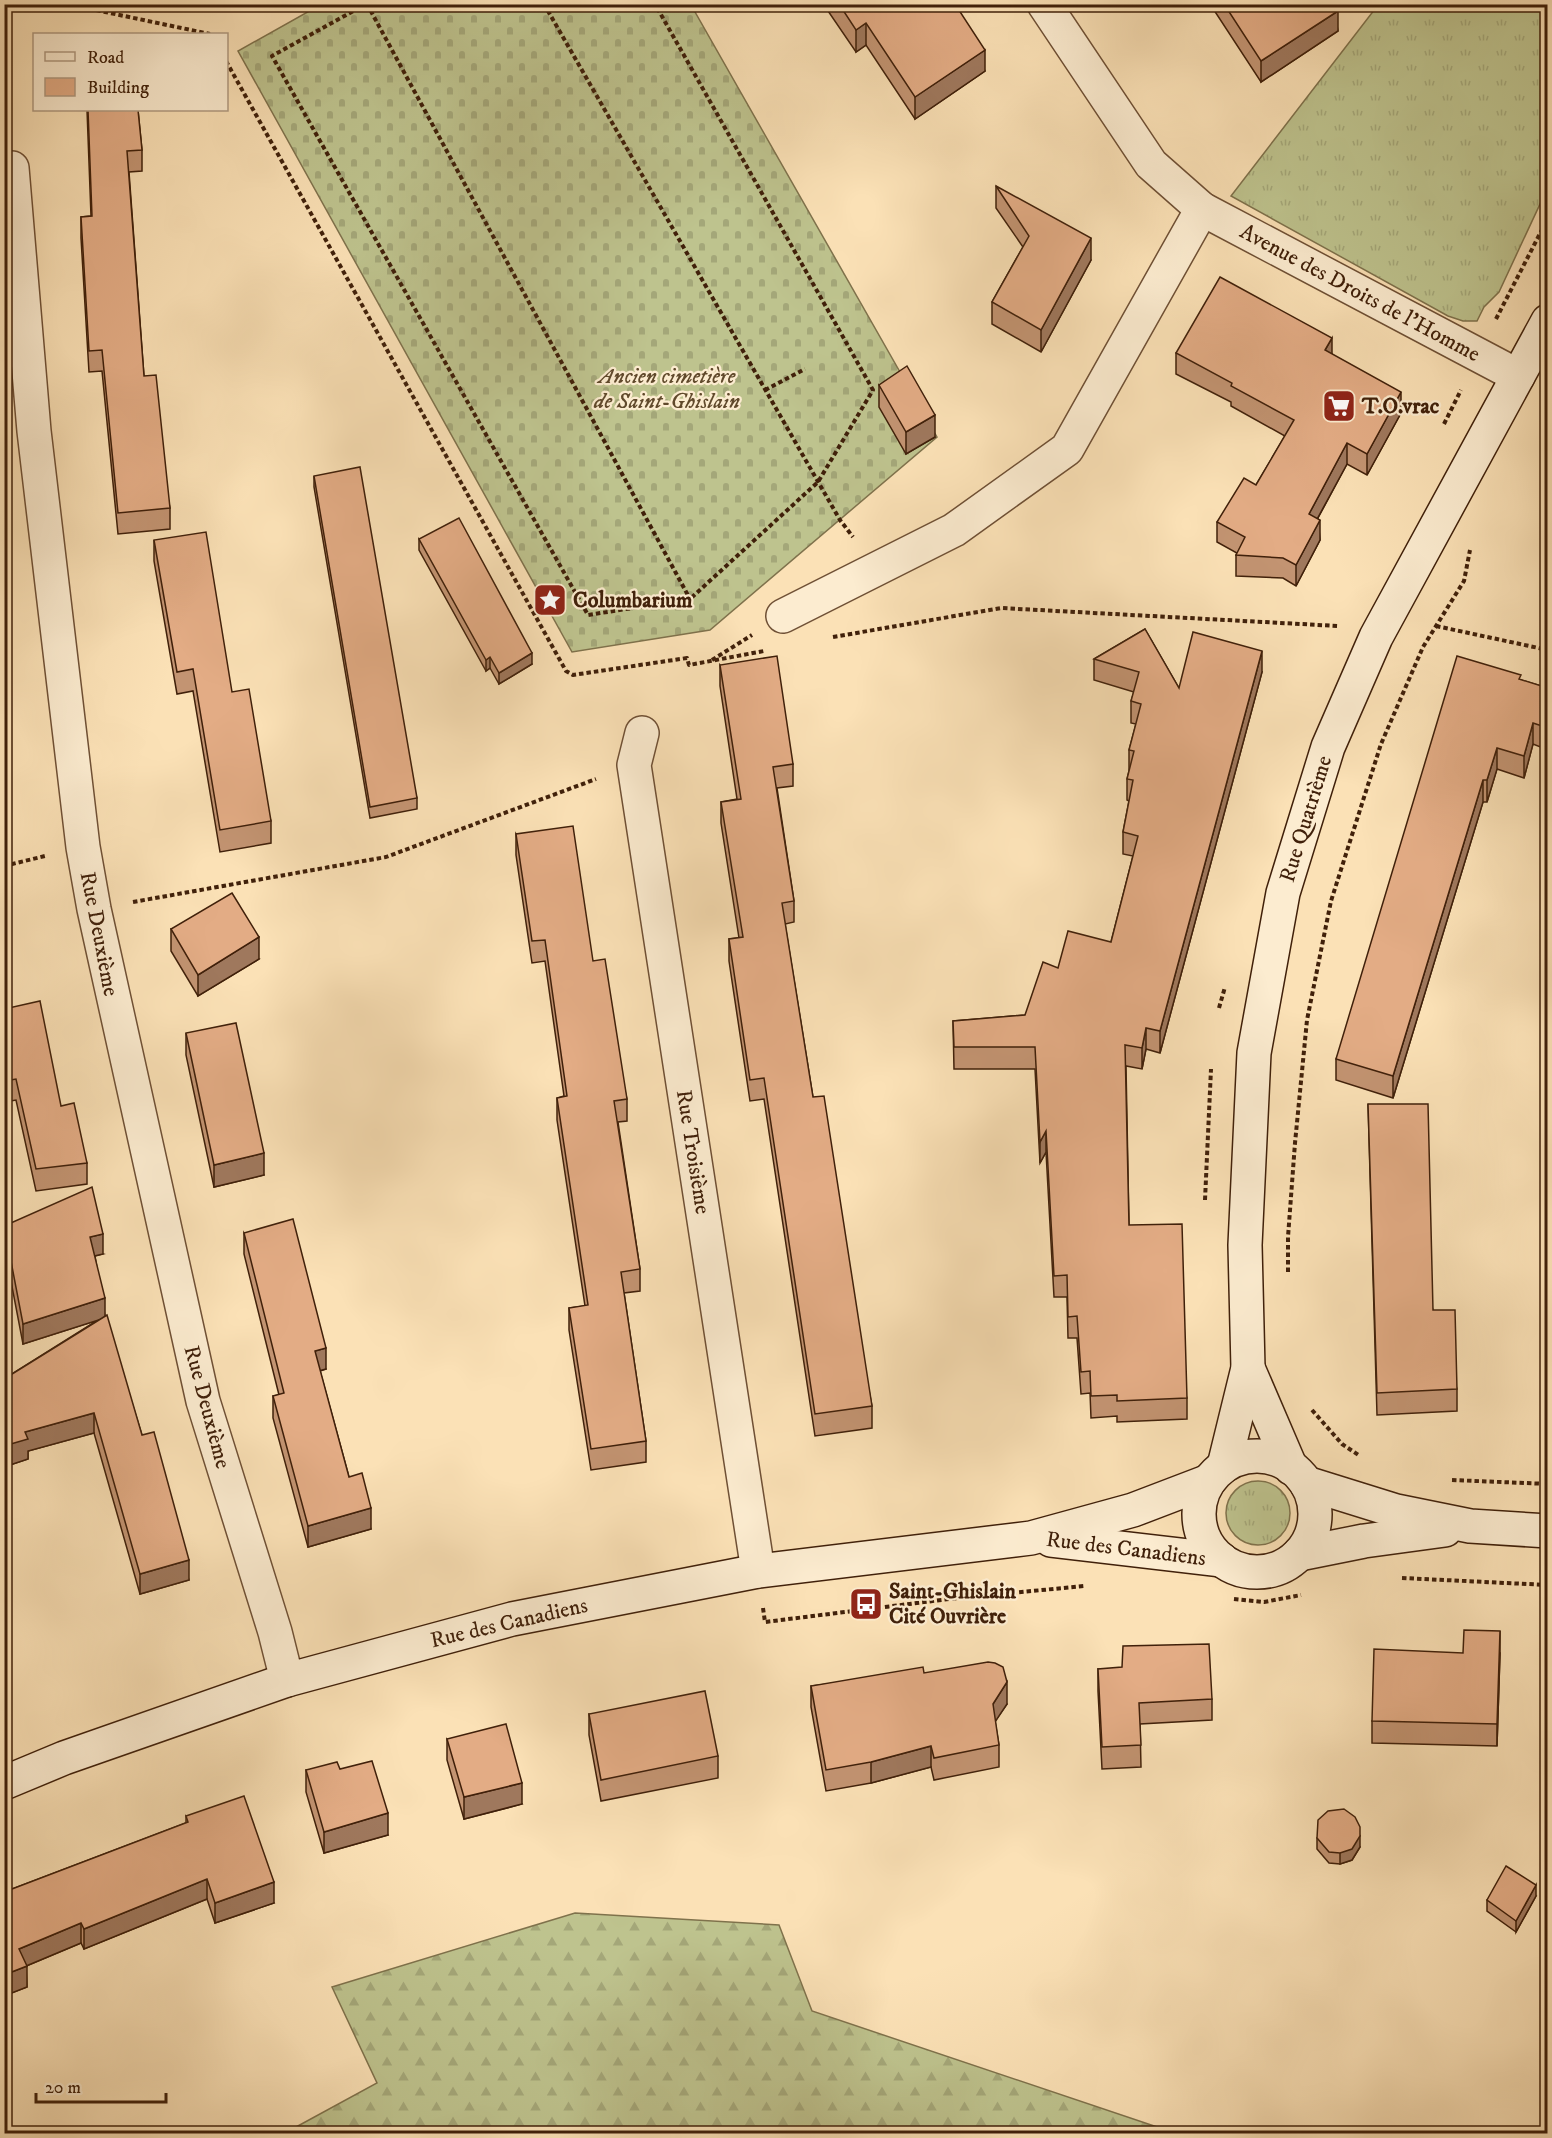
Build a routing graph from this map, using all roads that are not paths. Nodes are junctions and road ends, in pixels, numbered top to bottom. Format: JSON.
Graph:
{"nodes":[{"id":1,"x":1044,"y":4,"type":"edge"},
{"id":2,"x":12,"y":168,"type":"road end"},
{"id":3,"x":1202,"y":209,"type":"junction"},
{"id":4,"x":1548,"y":321,"type":"edge"},
{"id":5,"x":1518,"y":376,"type":"junction"},
{"id":6,"x":783,"y":616,"type":"road end"},
{"id":7,"x":642,"y":733,"type":"dead end"},
{"id":8,"x":1248,"y":1368,"type":"junction"},
{"id":9,"x":1216,"y":1473,"type":"junction"},
{"id":10,"x":1298,"y":1476,"type":"junction"},
{"id":11,"x":1470,"y":1526,"type":"junction"},
{"id":12,"x":1548,"y":1531,"type":"edge"},
{"id":13,"x":1031,"y":1538,"type":"junction"},
{"id":14,"x":1299,"y":1554,"type":"junction"},
{"id":15,"x":1222,"y":1560,"type":"junction"},
{"id":16,"x":758,"y":1571,"type":"junction"},
{"id":17,"x":287,"y":1680,"type":"junction"},
{"id":18,"x":4,"y":1783,"type":"edge"}],
"edges":[{"from":1,"to":3,"type":"street","name":"Avenue des Droits de l'Homme"},
{"from":2,"to":17,"type":"street","name":"Rue Deuxième"},
{"from":3,"to":5,"type":"street","name":"Avenue des Droits de l'Homme"},
{"from":3,"to":6,"type":"street"},
{"from":4,"to":5,"type":"street","name":"Rue Quatrième"},
{"from":5,"to":8,"type":"street","name":"Rue Quatrième"},
{"from":7,"to":16,"type":"street","name":"Rue Troisième"},
{"from":8,"to":9,"type":"street","name":"Rue Quatrième"},
{"from":8,"to":10,"type":"street","name":"Rue Quatrième"},
{"from":9,"to":10,"type":"street","name":"Rue des Canadiens"},
{"from":9,"to":13,"type":"street","name":"Rue des Canadiens"},
{"from":9,"to":15,"type":"street","name":"Rue des Canadiens"},
{"from":10,"to":11,"type":"street","name":"Rue des Canadiens"},
{"from":10,"to":14,"type":"street"},
{"from":11,"to":12,"type":"street","name":"Rue des Canadiens"},
{"from":11,"to":14,"type":"street","name":"Rue des Canadiens"},
{"from":13,"to":15,"type":"street","name":"Rue des Canadiens"},
{"from":13,"to":16,"type":"street","name":"Rue des Canadiens"},
{"from":14,"to":15,"type":"street","name":"Rue des Canadiens"},
{"from":16,"to":17,"type":"street","name":"Rue des Canadiens"},
{"from":17,"to":18,"type":"street","name":"Rue des Canadiens"}]}
